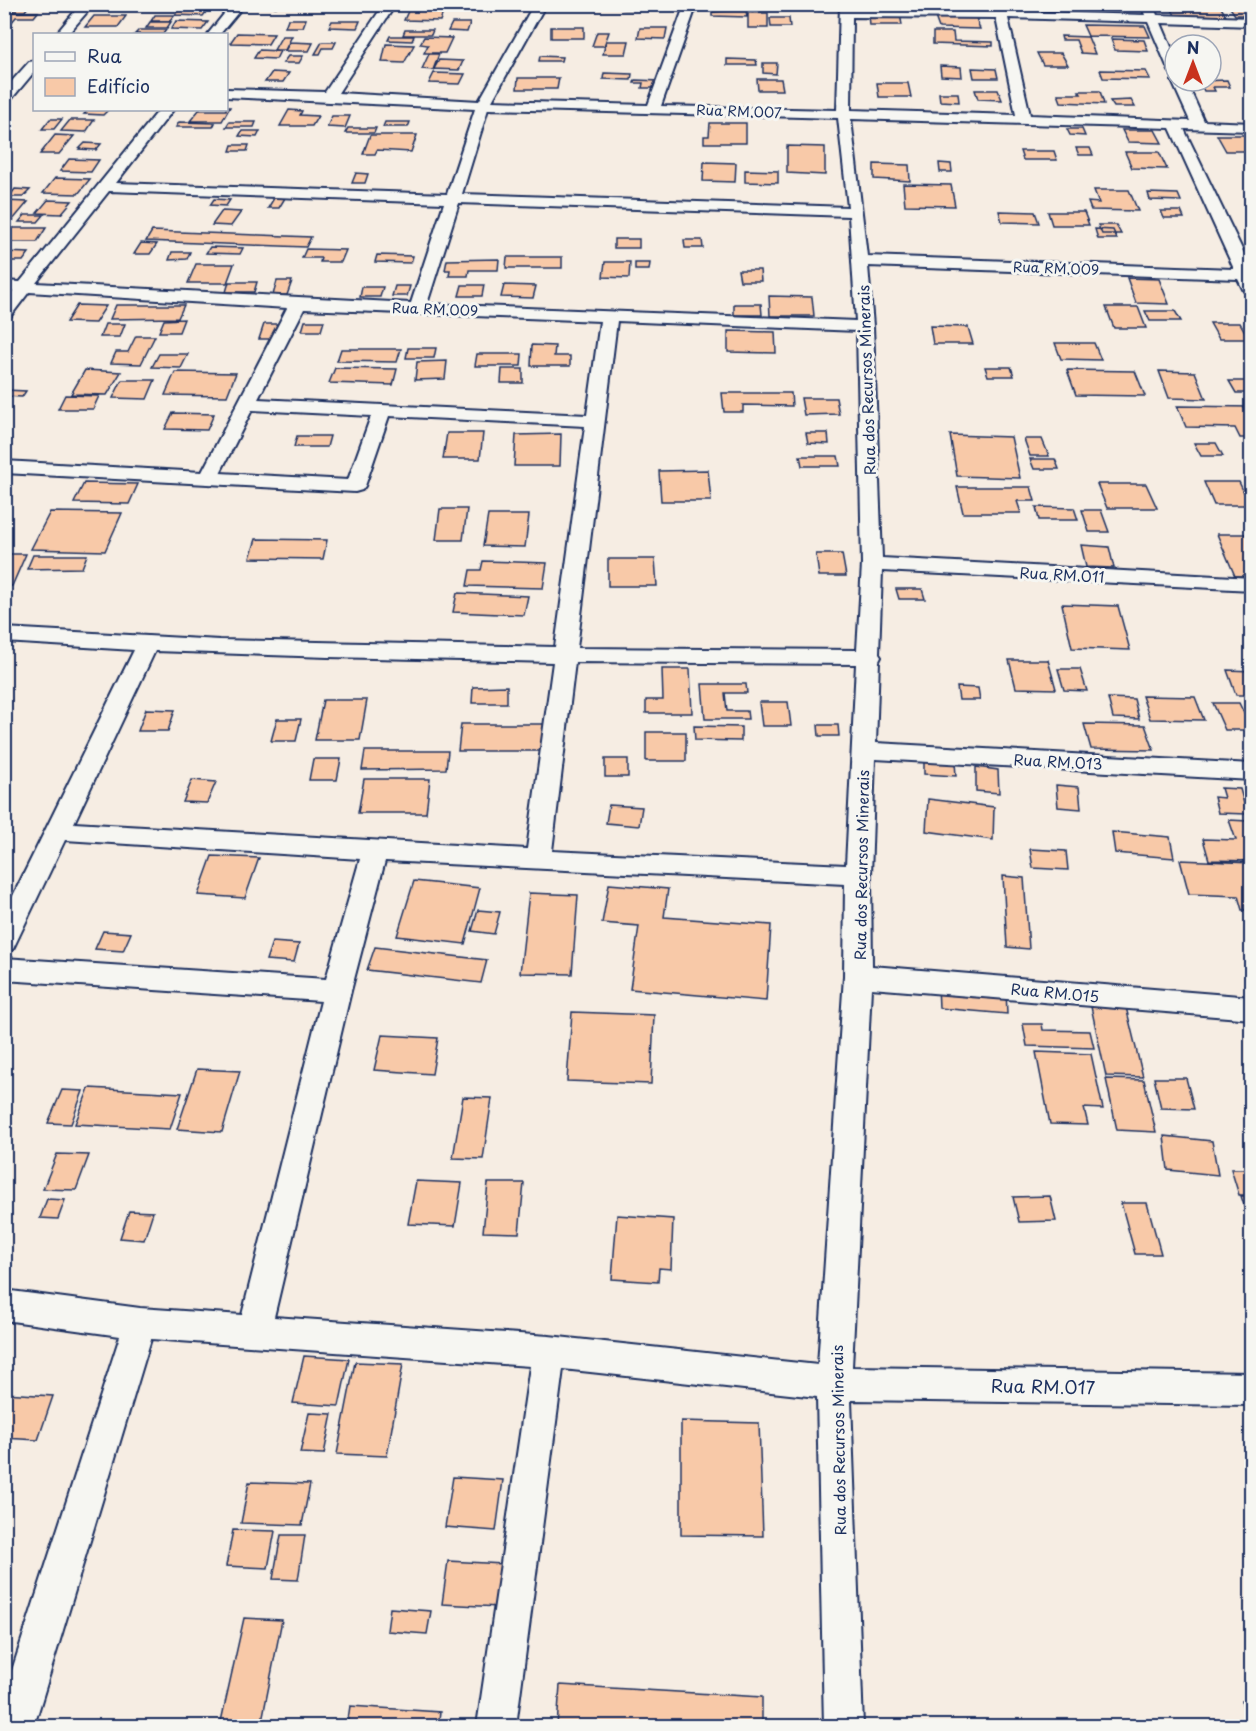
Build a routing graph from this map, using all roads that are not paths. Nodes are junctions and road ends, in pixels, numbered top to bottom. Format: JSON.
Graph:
{"nodes":[{"id":1,"x":88,"y":4,"type":"edge"},
{"id":2,"x":239,"y":4,"type":"edge"},
{"id":3,"x":390,"y":4,"type":"edge"},
{"id":4,"x":540,"y":4,"type":"edge"},
{"id":5,"x":691,"y":4,"type":"edge"},
{"id":6,"x":1147,"y":4,"type":"edge"},
{"id":7,"x":846,"y":9,"type":"edge"},
{"id":8,"x":1000,"y":9,"type":"edge"},
{"id":9,"x":1152,"y":19,"type":"junction"},
{"id":10,"x":1251,"y":22,"type":"edge"},
{"id":11,"x":63,"y":33,"type":"edge"},
{"id":12,"x":215,"y":33,"type":"edge"},
{"id":13,"x":1163,"y":44,"type":"edge"},
{"id":14,"x":33,"y":66,"type":"edge"},
{"id":15,"x":10,"y":86,"type":"edge"},
{"id":16,"x":33,"y":87,"type":"edge"},
{"id":17,"x":228,"y":93,"type":"edge"},
{"id":18,"x":1184,"y":93,"type":"edge"},
{"id":19,"x":329,"y":96,"type":"junction"},
{"id":20,"x":4,"y":99,"type":"edge"},
{"id":21,"x":483,"y":105,"type":"junction"},
{"id":22,"x":653,"y":109,"type":"junction"},
{"id":23,"x":165,"y":111,"type":"edge"},
{"id":24,"x":844,"y":114,"type":"junction"},
{"id":25,"x":1024,"y":118,"type":"junction"},
{"id":26,"x":1175,"y":124,"type":"junction"},
{"id":27,"x":1199,"y":126,"type":"junction"},
{"id":28,"x":1251,"y":127,"type":"edge"},
{"id":29,"x":107,"y":187,"type":"junction"},
{"id":30,"x":451,"y":200,"type":"junction"},
{"id":31,"x":856,"y":212,"type":"junction"},
{"id":32,"x":861,"y":261,"type":"junction"},
{"id":33,"x":1248,"y":275,"type":"edge"},
{"id":34,"x":4,"y":286,"type":"edge"},
{"id":35,"x":24,"y":288,"type":"junction"},
{"id":36,"x":1251,"y":291,"type":"edge"},
{"id":37,"x":298,"y":304,"type":"junction"},
{"id":38,"x":417,"y":309,"type":"junction"},
{"id":39,"x":4,"y":314,"type":"edge"},
{"id":40,"x":609,"y":316,"type":"junction"},
{"id":41,"x":865,"y":326,"type":"junction"},
{"id":42,"x":245,"y":404,"type":"junction"},
{"id":43,"x":382,"y":411,"type":"junction"},
{"id":44,"x":596,"y":421,"type":"junction"},
{"id":45,"x":4,"y":467,"type":"edge"},
{"id":46,"x":208,"y":478,"type":"junction"},
{"id":47,"x":872,"y":564,"type":"junction"},
{"id":48,"x":1251,"y":584,"type":"edge"},
{"id":49,"x":4,"y":635,"type":"edge"},
{"id":50,"x":147,"y":645,"type":"junction"},
{"id":51,"x":567,"y":655,"type":"junction"},
{"id":52,"x":870,"y":657,"type":"junction"},
{"id":53,"x":864,"y":750,"type":"junction"},
{"id":54,"x":1251,"y":772,"type":"edge"},
{"id":55,"x":57,"y":831,"type":"junction"},
{"id":56,"x":375,"y":851,"type":"junction"},
{"id":57,"x":538,"y":859,"type":"junction"},
{"id":58,"x":858,"y":874,"type":"junction"},
{"id":59,"x":4,"y":942,"type":"edge"},
{"id":60,"x":4,"y":969,"type":"edge"},
{"id":61,"x":858,"y":976,"type":"junction"},
{"id":62,"x":337,"y":991,"type":"junction"},
{"id":63,"x":1251,"y":1008,"type":"edge"},
{"id":64,"x":4,"y":1305,"type":"edge"},
{"id":65,"x":140,"y":1323,"type":"junction"},
{"id":66,"x":254,"y":1330,"type":"junction"},
{"id":67,"x":549,"y":1352,"type":"junction"},
{"id":68,"x":834,"y":1383,"type":"junction"},
{"id":69,"x":1251,"y":1389,"type":"edge"},
{"id":70,"x":14,"y":1726,"type":"edge"},
{"id":71,"x":496,"y":1726,"type":"edge"},
{"id":72,"x":844,"y":1726,"type":"edge"}],
"edges":[{"from":1,"to":11,"type":"street"},
{"from":2,"to":12,"type":"street"},
{"from":3,"to":19,"type":"street"},
{"from":4,"to":21,"type":"street"},
{"from":5,"to":22,"type":"street"},
{"from":6,"to":9,"type":"street"},
{"from":7,"to":8,"type":"street"},
{"from":7,"to":24,"type":"street","name":"Rua dos Recursos Minerais"},
{"from":8,"to":9,"type":"street"},
{"from":8,"to":25,"type":"street"},
{"from":9,"to":10,"type":"street"},
{"from":9,"to":13,"type":"street"},
{"from":14,"to":15,"type":"street"},
{"from":15,"to":16,"type":"street"},
{"from":15,"to":20,"type":"street"},
{"from":17,"to":19,"type":"street","name":"Rua RM.007"},
{"from":18,"to":27,"type":"street"},
{"from":19,"to":21,"type":"street","name":"Rua RM.007"},
{"from":21,"to":22,"type":"street","name":"Rua RM.007"},
{"from":21,"to":30,"type":"street"},
{"from":22,"to":24,"type":"street","name":"Rua RM.007"},
{"from":23,"to":29,"type":"street"},
{"from":24,"to":25,"type":"street","name":"Rua RM.007"},
{"from":24,"to":31,"type":"street","name":"Rua dos Recursos Minerais"},
{"from":25,"to":26,"type":"street","name":"Rua RM.007"},
{"from":26,"to":27,"type":"street","name":"Rua RM.007"},
{"from":26,"to":33,"type":"street"},
{"from":27,"to":28,"type":"street","name":"Rua RM.007"},
{"from":29,"to":30,"type":"street"},
{"from":29,"to":35,"type":"street"},
{"from":30,"to":31,"type":"street"},
{"from":30,"to":38,"type":"street"},
{"from":31,"to":32,"type":"street","name":"Rua dos Recursos Minerais"},
{"from":32,"to":33,"type":"street","name":"Rua RM.009"},
{"from":32,"to":41,"type":"street","name":"Rua dos Recursos Minerais"},
{"from":33,"to":36,"type":"street"},
{"from":34,"to":35,"type":"street","name":"Rua RM.009"},
{"from":35,"to":37,"type":"street","name":"Rua RM.009"},
{"from":35,"to":39,"type":"street"},
{"from":37,"to":38,"type":"street","name":"Rua RM.009"},
{"from":37,"to":42,"type":"street"},
{"from":38,"to":40,"type":"street","name":"Rua RM.009"},
{"from":40,"to":41,"type":"street","name":"Rua RM.009"},
{"from":40,"to":44,"type":"street"},
{"from":41,"to":47,"type":"street","name":"Rua dos Recursos Minerais"},
{"from":42,"to":43,"type":"street"},
{"from":42,"to":46,"type":"street"},
{"from":43,"to":44,"type":"street"},
{"from":43,"to":46,"type":"street"},
{"from":44,"to":51,"type":"street"},
{"from":45,"to":46,"type":"street"},
{"from":47,"to":48,"type":"street","name":"Rua RM.011"},
{"from":47,"to":52,"type":"street","name":"Rua dos Recursos Minerais"},
{"from":49,"to":50,"type":"street"},
{"from":50,"to":51,"type":"street"},
{"from":50,"to":55,"type":"street"},
{"from":51,"to":52,"type":"street"},
{"from":51,"to":57,"type":"street"},
{"from":52,"to":53,"type":"street","name":"Rua dos Recursos Minerais"},
{"from":53,"to":54,"type":"street","name":"Rua RM.013"},
{"from":53,"to":58,"type":"street","name":"Rua dos Recursos Minerais"},
{"from":55,"to":56,"type":"street"},
{"from":55,"to":59,"type":"street"},
{"from":56,"to":57,"type":"street"},
{"from":56,"to":62,"type":"street"},
{"from":57,"to":58,"type":"street"},
{"from":58,"to":61,"type":"street","name":"Rua dos Recursos Minerais"},
{"from":60,"to":62,"type":"street"},
{"from":61,"to":63,"type":"street","name":"Rua RM.015"},
{"from":61,"to":68,"type":"street","name":"Rua dos Recursos Minerais"},
{"from":62,"to":66,"type":"street"},
{"from":64,"to":65,"type":"street","name":"Rua RM.017"},
{"from":65,"to":66,"type":"street","name":"Rua RM.017"},
{"from":65,"to":70,"type":"street"},
{"from":66,"to":67,"type":"street","name":"Rua RM.017"},
{"from":67,"to":68,"type":"street","name":"Rua RM.017"},
{"from":67,"to":71,"type":"street"},
{"from":68,"to":69,"type":"street","name":"Rua RM.017"},
{"from":68,"to":72,"type":"street","name":"Rua dos Recursos Minerais"}]}
